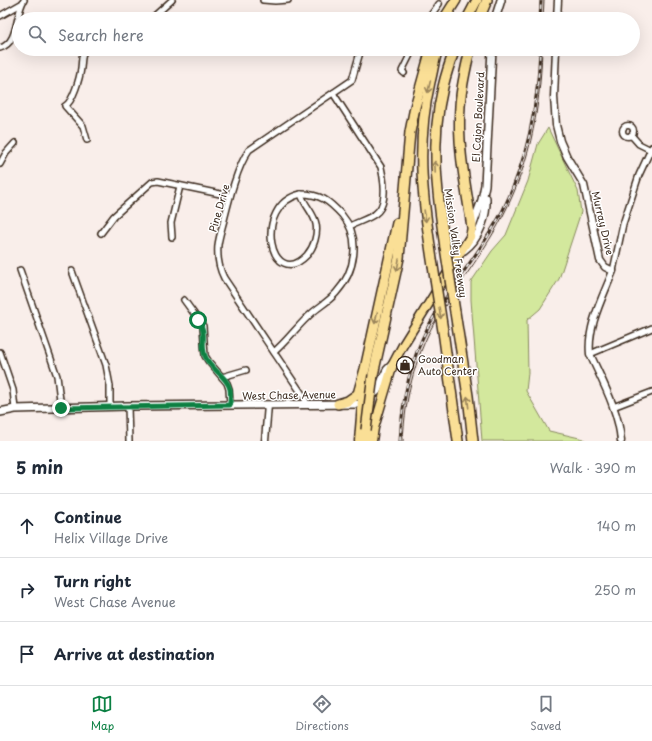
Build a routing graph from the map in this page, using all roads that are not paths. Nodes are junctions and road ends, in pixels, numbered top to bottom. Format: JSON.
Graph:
{"nodes":[{"id":1,"x":172,"y":0,"type":"edge"},
{"id":2,"x":263,"y":0,"type":"edge"},
{"id":3,"x":288,"y":0,"type":"edge"},
{"id":4,"x":456,"y":0,"type":"edge"},
{"id":5,"x":460,"y":0,"type":"edge"},
{"id":6,"x":477,"y":0,"type":"edge"},
{"id":7,"x":487,"y":0,"type":"edge"},
{"id":8,"x":501,"y":0,"type":"edge"},
{"id":9,"x":558,"y":0,"type":"edge"},
{"id":10,"x":22,"y":2,"type":"edge"},
{"id":11,"x":439,"y":4,"type":"dead end"},
{"id":12,"x":19,"y":12,"type":"edge"},
{"id":13,"x":159,"y":12,"type":"edge"},
{"id":14,"x":433,"y":12,"type":"edge"},
{"id":15,"x":448,"y":12,"type":"edge"},
{"id":16,"x":454,"y":12,"type":"edge"},
{"id":17,"x":471,"y":12,"type":"edge"},
{"id":18,"x":482,"y":12,"type":"edge"},
{"id":19,"x":497,"y":12,"type":"edge"},
{"id":20,"x":557,"y":12,"type":"edge"},
{"id":21,"x":0,"y":16,"type":"edge"},
{"id":22,"x":12,"y":38,"type":"edge"},
{"id":23,"x":0,"y":48,"type":"edge"},
{"id":24,"x":82,"y":56,"type":"edge"},
{"id":25,"x":359,"y":56,"type":"edge"},
{"id":26,"x":410,"y":56,"type":"edge"},
{"id":27,"x":429,"y":56,"type":"edge"},
{"id":28,"x":436,"y":56,"type":"edge"},
{"id":29,"x":453,"y":56,"type":"edge"},
{"id":30,"x":469,"y":56,"type":"edge"},
{"id":31,"x":492,"y":56,"type":"edge"},
{"id":32,"x":556,"y":56,"type":"edge"},
{"id":33,"x":404,"y":73,"type":"dead end"},
{"id":34,"x":332,"y":93,"type":"junction"},
{"id":35,"x":631,"y":135,"type":"dead end"},
{"id":36,"x":87,"y":140,"type":"dead end"},
{"id":37,"x":15,"y":143,"type":"dead end"},
{"id":38,"x":651,"y":148,"type":"edge"},
{"id":39,"x":0,"y":164,"type":"edge"},
{"id":40,"x":180,"y":186,"type":"junction"},
{"id":41,"x":485,"y":186,"type":"junction"},
{"id":42,"x":300,"y":194,"type":"junction"},
{"id":43,"x":230,"y":196,"type":"junction"},
{"id":44,"x":404,"y":198,"type":"junction"},
{"id":45,"x":350,"y":226,"type":"junction"},
{"id":46,"x":472,"y":227,"type":"junction"},
{"id":47,"x":101,"y":233,"type":"dead end"},
{"id":48,"x":172,"y":237,"type":"dead end"},
{"id":49,"x":461,"y":252,"type":"junction"},
{"id":50,"x":20,"y":270,"type":"dead end"},
{"id":51,"x":613,"y":271,"type":"junction"},
{"id":52,"x":72,"y":272,"type":"dead end"},
{"id":53,"x":184,"y":300,"type":"dead end"},
{"id":54,"x":652,"y":328,"type":"edge"},
{"id":55,"x":0,"y":352,"type":"edge"},
{"id":56,"x":274,"y":352,"type":"junction"},
{"id":57,"x":590,"y":354,"type":"junction"},
{"id":58,"x":393,"y":364,"type":"junction"},
{"id":59,"x":365,"y":369,"type":"junction"},
{"id":60,"x":246,"y":370,"type":"dead end"},
{"id":61,"x":222,"y":377,"type":"junction"},
{"id":62,"x":652,"y":392,"type":"edge"},
{"id":63,"x":384,"y":393,"type":"junction"},
{"id":64,"x":306,"y":404,"type":"junction"},
{"id":65,"x":338,"y":404,"type":"junction"},
{"id":66,"x":362,"y":404,"type":"junction"},
{"id":67,"x":230,"y":405,"type":"junction"},
{"id":68,"x":268,"y":405,"type":"junction"},
{"id":69,"x":128,"y":406,"type":"junction"},
{"id":70,"x":110,"y":407,"type":"junction"},
{"id":71,"x":613,"y":407,"type":"junction"},
{"id":72,"x":61,"y":408,"type":"junction"},
{"id":73,"x":15,"y":410,"type":"junction"},
{"id":74,"x":0,"y":412,"type":"edge"},
{"id":75,"x":370,"y":429,"type":"junction"},
{"id":76,"x":129,"y":441,"type":"edge"},
{"id":77,"x":265,"y":441,"type":"edge"},
{"id":78,"x":359,"y":441,"type":"edge"},
{"id":79,"x":365,"y":441,"type":"edge"},
{"id":80,"x":372,"y":441,"type":"edge"},
{"id":81,"x":458,"y":441,"type":"edge"},
{"id":82,"x":473,"y":441,"type":"edge"},
{"id":83,"x":621,"y":441,"type":"edge"}],
"edges":[{"from":1,"to":13,"type":"street"},
{"from":2,"to":3,"type":"street"},
{"from":4,"to":15,"type":"highway"},
{"from":5,"to":16,"type":"highway"},
{"from":6,"to":17,"type":"highway"},
{"from":7,"to":18,"type":"highway"},
{"from":8,"to":19,"type":"main road"},
{"from":9,"to":20,"type":"street"},
{"from":10,"to":12,"type":"street"},
{"from":10,"to":21,"type":"street"},
{"from":11,"to":14,"type":"street"},
{"from":22,"to":23,"type":"street"},
{"from":24,"to":36,"type":"street"},
{"from":25,"to":34,"type":"street","name":"Pine Drive"},
{"from":26,"to":33,"type":"street"},
{"from":27,"to":44,"type":"highway"},
{"from":28,"to":81,"type":"highway","one_way":true,"bridge":true},
{"from":82,"to":29,"type":"highway","name":"Mission Valley Freeway","one_way":true,"bridge":true},
{"from":30,"to":46,"type":"highway"},
{"from":31,"to":41,"type":"main road","name":"El Cajon Boulevard"},
{"from":32,"to":51,"type":"street","name":"Murray Drive"},
{"from":34,"to":43,"type":"street","name":"Pine Drive"},
{"from":34,"to":45,"type":"street"},
{"from":35,"to":38,"type":"street"},
{"from":37,"to":39,"type":"street"},
{"from":38,"to":51,"type":"street"},
{"from":40,"to":43,"type":"street"},
{"from":40,"to":47,"type":"street"},
{"from":40,"to":48,"type":"street"},
{"from":41,"to":46,"type":"main road","name":"El Cajon Boulevard"},
{"from":41,"to":49,"type":"main road","name":"El Cajon Boulevard"},
{"from":42,"to":42,"type":"street"},
{"from":42,"to":45,"type":"street"},
{"from":43,"to":56,"type":"street","name":"Pine Drive"},
{"from":44,"to":59,"type":"highway","one_way":true},
{"from":44,"to":75,"type":"highway","one_way":true,"bridge":true},
{"from":45,"to":56,"type":"street"},
{"from":46,"to":49,"type":"main road","name":"El Cajon Boulevard"},
{"from":49,"to":58,"type":"main road","name":"El Cajon Boulevard"},
{"from":50,"to":72,"type":"street"},
{"from":51,"to":57,"type":"street"},
{"from":52,"to":70,"type":"street"},
{"from":53,"to":61,"type":"street"},
{"from":54,"to":57,"type":"street"},
{"from":55,"to":73,"type":"street"},
{"from":56,"to":64,"type":"street","name":"Pine Drive"},
{"from":57,"to":71,"type":"street"},
{"from":58,"to":63,"type":"main road","name":"El Cajon Boulevard"},
{"from":58,"to":66,"type":"main road","name":"El Cajon Boulevard"},
{"from":59,"to":65,"type":"highway"},
{"from":59,"to":66,"type":"highway"},
{"from":60,"to":61,"type":"street"},
{"from":61,"to":67,"type":"street"},
{"from":62,"to":71,"type":"street"},
{"from":63,"to":66,"type":"main road"},
{"from":63,"to":75,"type":"main road","name":"El Cajon Boulevard"},
{"from":64,"to":65,"type":"main road","name":"West Chase Avenue"},
{"from":64,"to":68,"type":"main road","name":"West Chase Avenue"},
{"from":65,"to":66,"type":"main road","name":"West Chase Avenue"},
{"from":66,"to":75,"type":"main road"},
{"from":66,"to":78,"type":"main road"},
{"from":67,"to":68,"type":"main road","name":"West Chase Avenue"},
{"from":67,"to":69,"type":"main road","name":"West Chase Avenue"},
{"from":68,"to":77,"type":"street"},
{"from":69,"to":70,"type":"main road","name":"West Chase Avenue"},
{"from":69,"to":76,"type":"street"},
{"from":70,"to":72,"type":"main road","name":"West Chase Avenue"},
{"from":71,"to":83,"type":"street"},
{"from":72,"to":73,"type":"main road","name":"West Chase Avenue"},
{"from":73,"to":74,"type":"main road","name":"West Chase Avenue"},
{"from":75,"to":79,"type":"highway"},
{"from":75,"to":80,"type":"main road","name":"El Cajon Boulevard"}]}
